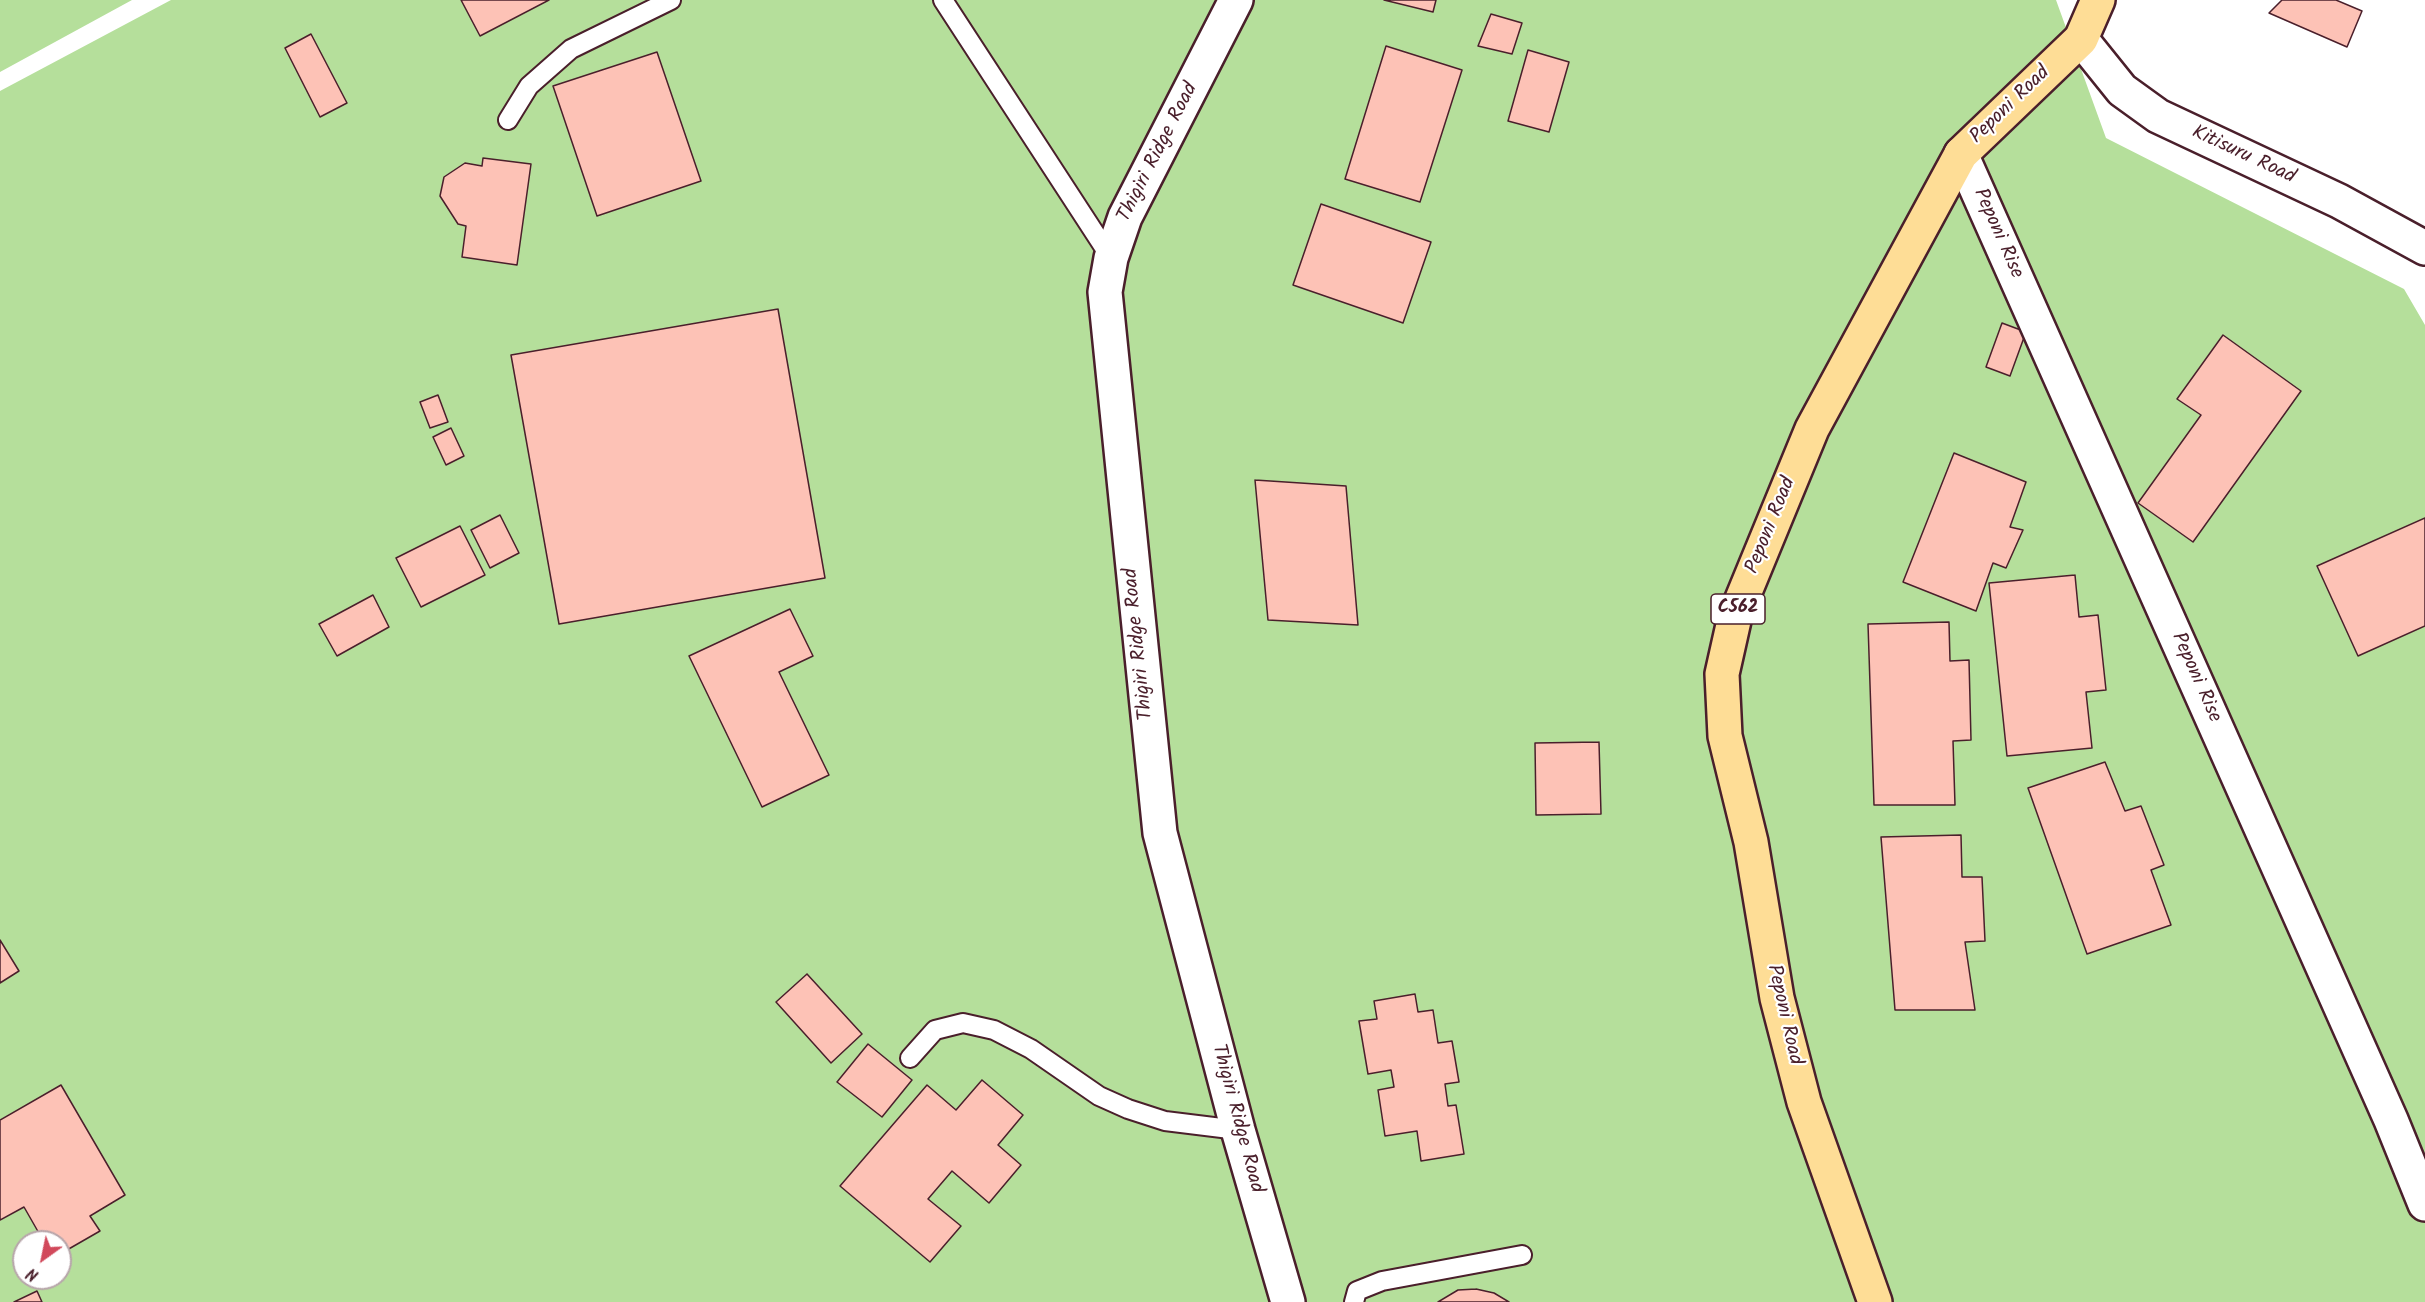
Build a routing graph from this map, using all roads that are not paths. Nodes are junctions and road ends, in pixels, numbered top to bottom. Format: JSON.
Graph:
{"nodes":[{"id":1,"x":671,"y":0,"type":"edge"},
{"id":2,"x":943,"y":0,"type":"edge"},
{"id":3,"x":1236,"y":0,"type":"edge"},
{"id":4,"x":2098,"y":0,"type":"edge"},
{"id":5,"x":2081,"y":39,"type":"junction"},
{"id":6,"x":508,"y":120,"type":"dead end"},
{"id":7,"x":1961,"y":154,"type":"junction"},
{"id":8,"x":2425,"y":248,"type":"edge"},
{"id":9,"x":1111,"y":258,"type":"junction"},
{"id":10,"x":910,"y":1058,"type":"dead end"},
{"id":11,"x":1238,"y":1130,"type":"junction"},
{"id":12,"x":2425,"y":1204,"type":"edge"},
{"id":13,"x":1522,"y":1255,"type":"dead end"},
{"id":14,"x":1288,"y":1302,"type":"edge"},
{"id":15,"x":1354,"y":1302,"type":"edge"},
{"id":16,"x":1875,"y":1302,"type":"edge"}],
"edges":[{"from":1,"to":6,"type":"lane"},
{"from":2,"to":9,"type":"lane"},
{"from":3,"to":9,"type":"street","name":"Thigiri Ridge Road"},
{"from":4,"to":5,"type":"main road","name":"Peponi Road","number":"C562"},
{"from":5,"to":7,"type":"main road","name":"Peponi Road","number":"C562"},
{"from":5,"to":8,"type":"street","name":"Kitisuru Road"},
{"from":7,"to":12,"type":"street","name":"Peponi Rise"},
{"from":7,"to":16,"type":"main road","name":"Peponi Road","number":"C562"},
{"from":9,"to":11,"type":"street","name":"Thigiri Ridge Road"},
{"from":10,"to":11,"type":"lane"},
{"from":11,"to":14,"type":"street","name":"Thigiri Ridge Road"},
{"from":13,"to":15,"type":"lane"}]}
